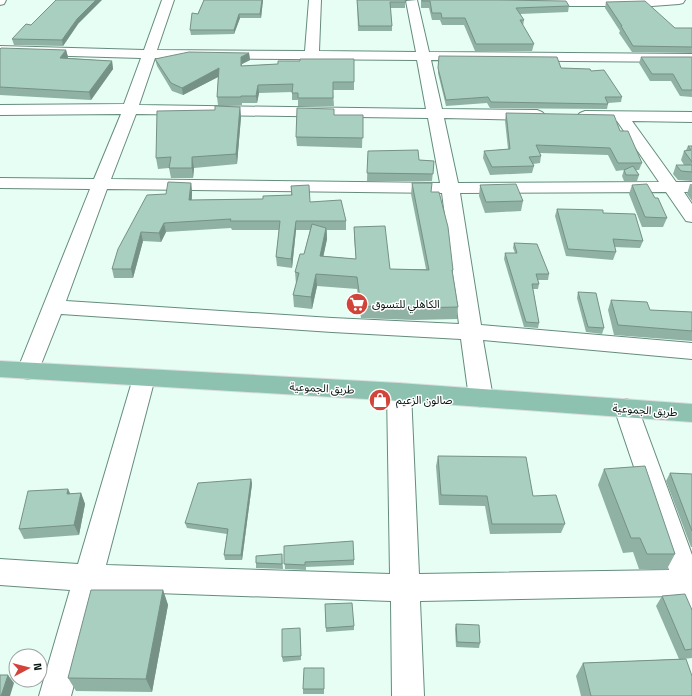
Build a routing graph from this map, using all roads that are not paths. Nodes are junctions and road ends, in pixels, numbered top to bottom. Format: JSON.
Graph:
{"nodes":[{"id":1,"x":168,"y":0,"type":"edge"},
{"id":2,"x":315,"y":0,"type":"edge"},
{"id":3,"x":411,"y":1,"type":"edge"},
{"id":4,"x":540,"y":1,"type":"edge"},
{"id":5,"x":651,"y":1,"type":"edge"},
{"id":6,"x":684,"y":1,"type":"edge"},
{"id":7,"x":524,"y":2,"type":"edge"},
{"id":8,"x":0,"y":50,"type":"edge"},
{"id":9,"x":149,"y":54,"type":"junction"},
{"id":10,"x":312,"y":55,"type":"junction"},
{"id":11,"x":422,"y":55,"type":"junction"},
{"id":12,"x":692,"y":58,"type":"edge"},
{"id":13,"x":130,"y":109,"type":"junction"},
{"id":14,"x":0,"y":110,"type":"edge"},
{"id":15,"x":434,"y":113,"type":"junction"},
{"id":16,"x":551,"y":115,"type":"edge"},
{"id":17,"x":567,"y":115,"type":"edge"},
{"id":18,"x":621,"y":116,"type":"junction"},
{"id":19,"x":692,"y":117,"type":"edge"},
{"id":20,"x":0,"y":183,"type":"edge"},
{"id":21,"x":101,"y":185,"type":"junction"},
{"id":22,"x":669,"y":186,"type":"junction"},
{"id":23,"x":692,"y":187,"type":"edge"},
{"id":24,"x":450,"y":188,"type":"junction"},
{"id":25,"x":692,"y":217,"type":"edge"},
{"id":26,"x":53,"y":307,"type":"junction"},
{"id":27,"x":472,"y":332,"type":"junction"},
{"id":28,"x":692,"y":351,"type":"edge"},
{"id":29,"x":0,"y":369,"type":"edge"},
{"id":30,"x":28,"y":370,"type":"junction"},
{"id":31,"x":144,"y":378,"type":"junction"},
{"id":32,"x":399,"y":392,"type":"junction"},
{"id":33,"x":481,"y":398,"type":"junction"},
{"id":34,"x":626,"y":408,"type":"junction"},
{"id":35,"x":692,"y":413,"type":"edge"},
{"id":36,"x":0,"y":572,"type":"edge"},
{"id":37,"x":88,"y":578,"type":"junction"},
{"id":38,"x":404,"y":588,"type":"junction"},
{"id":39,"x":689,"y":589,"type":"edge"},
{"id":40,"x":55,"y":696,"type":"edge"},
{"id":41,"x":408,"y":696,"type":"edge"}],
"edges":[{"from":1,"to":9,"type":"street"},
{"from":2,"to":10,"type":"street"},
{"from":3,"to":11,"type":"street"},
{"from":4,"to":5,"type":"street"},
{"from":4,"to":7,"type":"street"},
{"from":5,"to":6,"type":"street"},
{"from":8,"to":9,"type":"street"},
{"from":9,"to":10,"type":"street"},
{"from":9,"to":13,"type":"street"},
{"from":10,"to":11,"type":"street"},
{"from":11,"to":12,"type":"street"},
{"from":11,"to":15,"type":"street"},
{"from":13,"to":14,"type":"street"},
{"from":13,"to":15,"type":"street"},
{"from":13,"to":21,"type":"street"},
{"from":15,"to":16,"type":"street"},
{"from":15,"to":24,"type":"street"},
{"from":17,"to":18,"type":"street"},
{"from":18,"to":19,"type":"street"},
{"from":18,"to":22,"type":"street"},
{"from":20,"to":21,"type":"street"},
{"from":21,"to":24,"type":"street"},
{"from":21,"to":26,"type":"street"},
{"from":22,"to":23,"type":"street"},
{"from":22,"to":24,"type":"street"},
{"from":22,"to":25,"type":"street"},
{"from":24,"to":27,"type":"street"},
{"from":26,"to":27,"type":"street"},
{"from":26,"to":30,"type":"street"},
{"from":27,"to":28,"type":"street"},
{"from":27,"to":33,"type":"street"},
{"from":29,"to":30,"type":"main road","name":"طريق الجموعية"},
{"from":30,"to":31,"type":"main road","name":"طريق الجموعية"},
{"from":31,"to":32,"type":"main road","name":"طريق الجموعية"},
{"from":31,"to":37,"type":"street"},
{"from":32,"to":33,"type":"main road","name":"طريق الجموعية"},
{"from":32,"to":38,"type":"street"},
{"from":33,"to":34,"type":"main road","name":"طريق الجموعية"},
{"from":34,"to":35,"type":"main road","name":"طريق الجموعية"},
{"from":34,"to":39,"type":"street"},
{"from":36,"to":37,"type":"street"},
{"from":37,"to":38,"type":"street"},
{"from":37,"to":40,"type":"street"},
{"from":38,"to":39,"type":"street"},
{"from":38,"to":41,"type":"street"}]}
